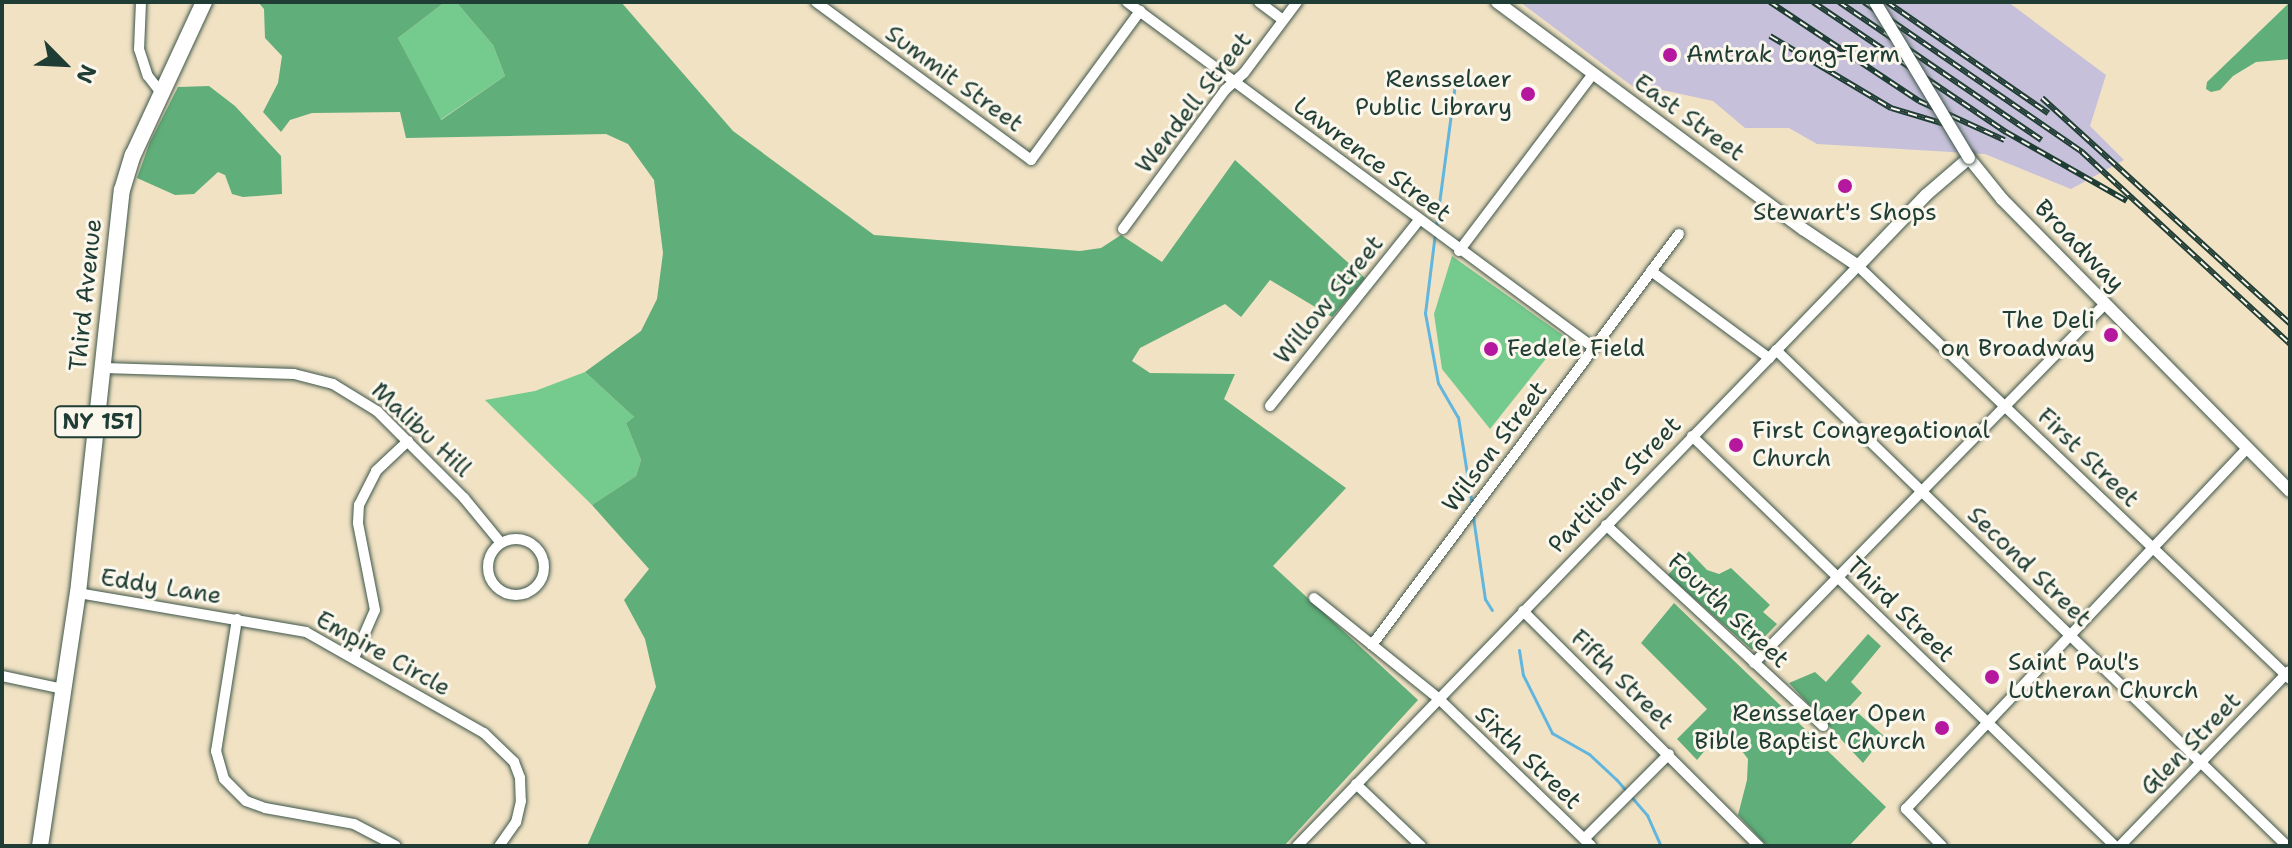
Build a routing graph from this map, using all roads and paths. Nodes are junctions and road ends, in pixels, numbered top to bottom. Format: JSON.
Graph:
{"nodes":[{"id":1,"x":141,"y":2,"type":"edge"},
{"id":2,"x":204,"y":2,"type":"edge"},
{"id":3,"x":816,"y":2,"type":"edge"},
{"id":4,"x":1127,"y":2,"type":"edge"},
{"id":5,"x":1259,"y":2,"type":"edge"},
{"id":6,"x":1297,"y":2,"type":"edge"},
{"id":7,"x":1497,"y":2,"type":"edge"},
{"id":8,"x":1875,"y":2,"type":"edge"},
{"id":9,"x":1140,"y":11,"type":"junction"},
{"id":10,"x":1283,"y":20,"type":"junction"},
{"id":11,"x":1593,"y":74,"type":"junction"},
{"id":12,"x":1233,"y":82,"type":"junction"},
{"id":13,"x":162,"y":94,"type":"junction"},
{"id":14,"x":1969,"y":158,"type":"junction"},
{"id":15,"x":1422,"y":223,"type":"junction"},
{"id":16,"x":1123,"y":229,"type":"dead end"},
{"id":17,"x":1679,"y":234,"type":"dead end"},
{"id":18,"x":1459,"y":251,"type":"junction"},
{"id":19,"x":1858,"y":266,"type":"junction"},
{"id":20,"x":1651,"y":271,"type":"junction"},
{"id":21,"x":2105,"y":304,"type":"junction"},
{"id":22,"x":1594,"y":348,"type":"junction"},
{"id":23,"x":1773,"y":354,"type":"junction"},
{"id":24,"x":104,"y":368,"type":"junction"},
{"id":25,"x":1270,"y":406,"type":"dead end"},
{"id":26,"x":2005,"y":406,"type":"junction"},
{"id":27,"x":1692,"y":436,"type":"junction"},
{"id":28,"x":408,"y":441,"type":"junction"},
{"id":29,"x":2247,"y":449,"type":"junction"},
{"id":30,"x":1922,"y":491,"type":"junction"},
{"id":31,"x":2290,"y":491,"type":"edge"},
{"id":32,"x":1606,"y":525,"type":"junction"},
{"id":33,"x":501,"y":543,"type":"junction"},
{"id":34,"x":2153,"y":548,"type":"junction"},
{"id":35,"x":1838,"y":577,"type":"junction"},
{"id":36,"x":78,"y":593,"type":"junction"},
{"id":37,"x":1314,"y":598,"type":"dead end"},
{"id":38,"x":1523,"y":611,"type":"junction"},
{"id":39,"x":237,"y":619,"type":"junction"},
{"id":40,"x":2071,"y":635,"type":"junction"},
{"id":41,"x":1372,"y":645,"type":"junction"},
{"id":42,"x":354,"y":658,"type":"junction"},
{"id":43,"x":1754,"y":663,"type":"junction"},
{"id":44,"x":2288,"y":675,"type":"edge"},
{"id":45,"x":2,"y":676,"type":"edge"},
{"id":46,"x":63,"y":689,"type":"junction"},
{"id":47,"x":1438,"y":698,"type":"junction"},
{"id":48,"x":1987,"y":724,"type":"junction"},
{"id":49,"x":1823,"y":726,"type":"dead end"},
{"id":50,"x":1669,"y":754,"type":"junction"},
{"id":51,"x":2202,"y":762,"type":"junction"},
{"id":52,"x":1356,"y":784,"type":"junction"},
{"id":53,"x":1587,"y":843,"type":"edge"},
{"id":54,"x":40,"y":846,"type":"edge"},
{"id":55,"x":396,"y":846,"type":"edge"},
{"id":56,"x":499,"y":846,"type":"edge"},
{"id":57,"x":1297,"y":846,"type":"edge"},
{"id":58,"x":1421,"y":846,"type":"edge"},
{"id":59,"x":1759,"y":846,"type":"edge"},
{"id":60,"x":1942,"y":846,"type":"edge"},
{"id":61,"x":2117,"y":846,"type":"edge"},
{"id":62,"x":2287,"y":846,"type":"edge"}],
"edges":[{"from":1,"to":13,"type":"street"},
{"from":2,"to":13,"type":"main road","name":"Third Avenue","number":"NY 151"},
{"from":3,"to":9,"type":"street","name":"Summit Street"},
{"from":4,"to":9,"type":"street","name":"Lawrence Street"},
{"from":5,"to":10,"type":"street"},
{"from":6,"to":10,"type":"street","name":"Wendell Street"},
{"from":7,"to":11,"type":"street","name":"East Street"},
{"from":8,"to":14,"type":"street","name":"Broadway","bridge":true},
{"from":9,"to":12,"type":"street","name":"Lawrence Street"},
{"from":10,"to":12,"type":"street","name":"Wendell Street"},
{"from":11,"to":18,"type":"street"},
{"from":11,"to":19,"type":"street","name":"East Street"},
{"from":12,"to":15,"type":"street","name":"Lawrence Street"},
{"from":12,"to":16,"type":"street","name":"Wendell Street"},
{"from":13,"to":24,"type":"main road","name":"Third Avenue","number":"NY 151"},
{"from":14,"to":19,"type":"street","name":"Partition Street"},
{"from":14,"to":21,"type":"street","name":"Broadway"},
{"from":15,"to":18,"type":"street","name":"Lawrence Street"},
{"from":15,"to":25,"type":"street","name":"Willow Street"},
{"from":17,"to":20,"type":"street","name":"Wilson Street"},
{"from":18,"to":22,"type":"street","name":"Lawrence Street"},
{"from":19,"to":23,"type":"street","name":"Partition Street"},
{"from":19,"to":26,"type":"street","name":"First Street"},
{"from":20,"to":22,"type":"street","name":"Wilson Street"},
{"from":20,"to":23,"type":"street","name":"Second Street"},
{"from":21,"to":26,"type":"street"},
{"from":21,"to":29,"type":"street","name":"Broadway"},
{"from":22,"to":41,"type":"street","name":"Wilson Street"},
{"from":23,"to":27,"type":"street","name":"Partition Street"},
{"from":23,"to":30,"type":"street","name":"Second Street"},
{"from":24,"to":28,"type":"street","name":"Malibu Hill"},
{"from":24,"to":36,"type":"main road","name":"Third Avenue","number":"NY 151"},
{"from":26,"to":30,"type":"street"},
{"from":26,"to":34,"type":"street","name":"First Street"},
{"from":27,"to":32,"type":"street","name":"Partition Street"},
{"from":27,"to":35,"type":"street","name":"Third Street"},
{"from":28,"to":33,"type":"street","name":"Malibu Hill"},
{"from":28,"to":42,"type":"street"},
{"from":29,"to":31,"type":"street","name":"Broadway"},
{"from":29,"to":34,"type":"street"},
{"from":30,"to":35,"type":"street"},
{"from":30,"to":40,"type":"street","name":"Second Street"},
{"from":32,"to":38,"type":"street","name":"Partition Street"},
{"from":32,"to":43,"type":"street","name":"Fourth Street"},
{"from":33,"to":33,"type":"street"},
{"from":34,"to":40,"type":"street"},
{"from":34,"to":44,"type":"street","name":"First Street"},
{"from":35,"to":43,"type":"street"},
{"from":35,"to":48,"type":"street","name":"Third Street"},
{"from":36,"to":39,"type":"street","name":"Eddy Lane"},
{"from":36,"to":46,"type":"main road","name":"Third Avenue","number":"NY 151"},
{"from":37,"to":41,"type":"street","name":"Sixth Street"},
{"from":38,"to":47,"type":"street","name":"Partition Street"},
{"from":38,"to":50,"type":"street","name":"Fifth Street"},
{"from":39,"to":42,"type":"street","name":"Empire Circle"},
{"from":39,"to":55,"type":"street"},
{"from":40,"to":48,"type":"street"},
{"from":40,"to":51,"type":"street","name":"Second Street"},
{"from":41,"to":47,"type":"street","name":"Sixth Street"},
{"from":42,"to":56,"type":"street","name":"Empire Circle"},
{"from":43,"to":49,"type":"street","name":"Fourth Street"},
{"from":44,"to":51,"type":"street","name":"Glen Street"},
{"from":45,"to":46,"type":"street"},
{"from":46,"to":54,"type":"main road","name":"Third Avenue","number":"NY 151"},
{"from":47,"to":52,"type":"street","name":"Partition Street"},
{"from":47,"to":53,"type":"street","name":"Sixth Street"},
{"from":48,"to":60,"type":"street"},
{"from":48,"to":61,"type":"street","name":"Third Street"},
{"from":50,"to":53,"type":"street"},
{"from":50,"to":59,"type":"street","name":"Fifth Street"},
{"from":51,"to":61,"type":"street","name":"Glen Street"},
{"from":51,"to":62,"type":"street","name":"Second Street"},
{"from":52,"to":57,"type":"street","name":"Partition Street"},
{"from":52,"to":58,"type":"street"}]}
